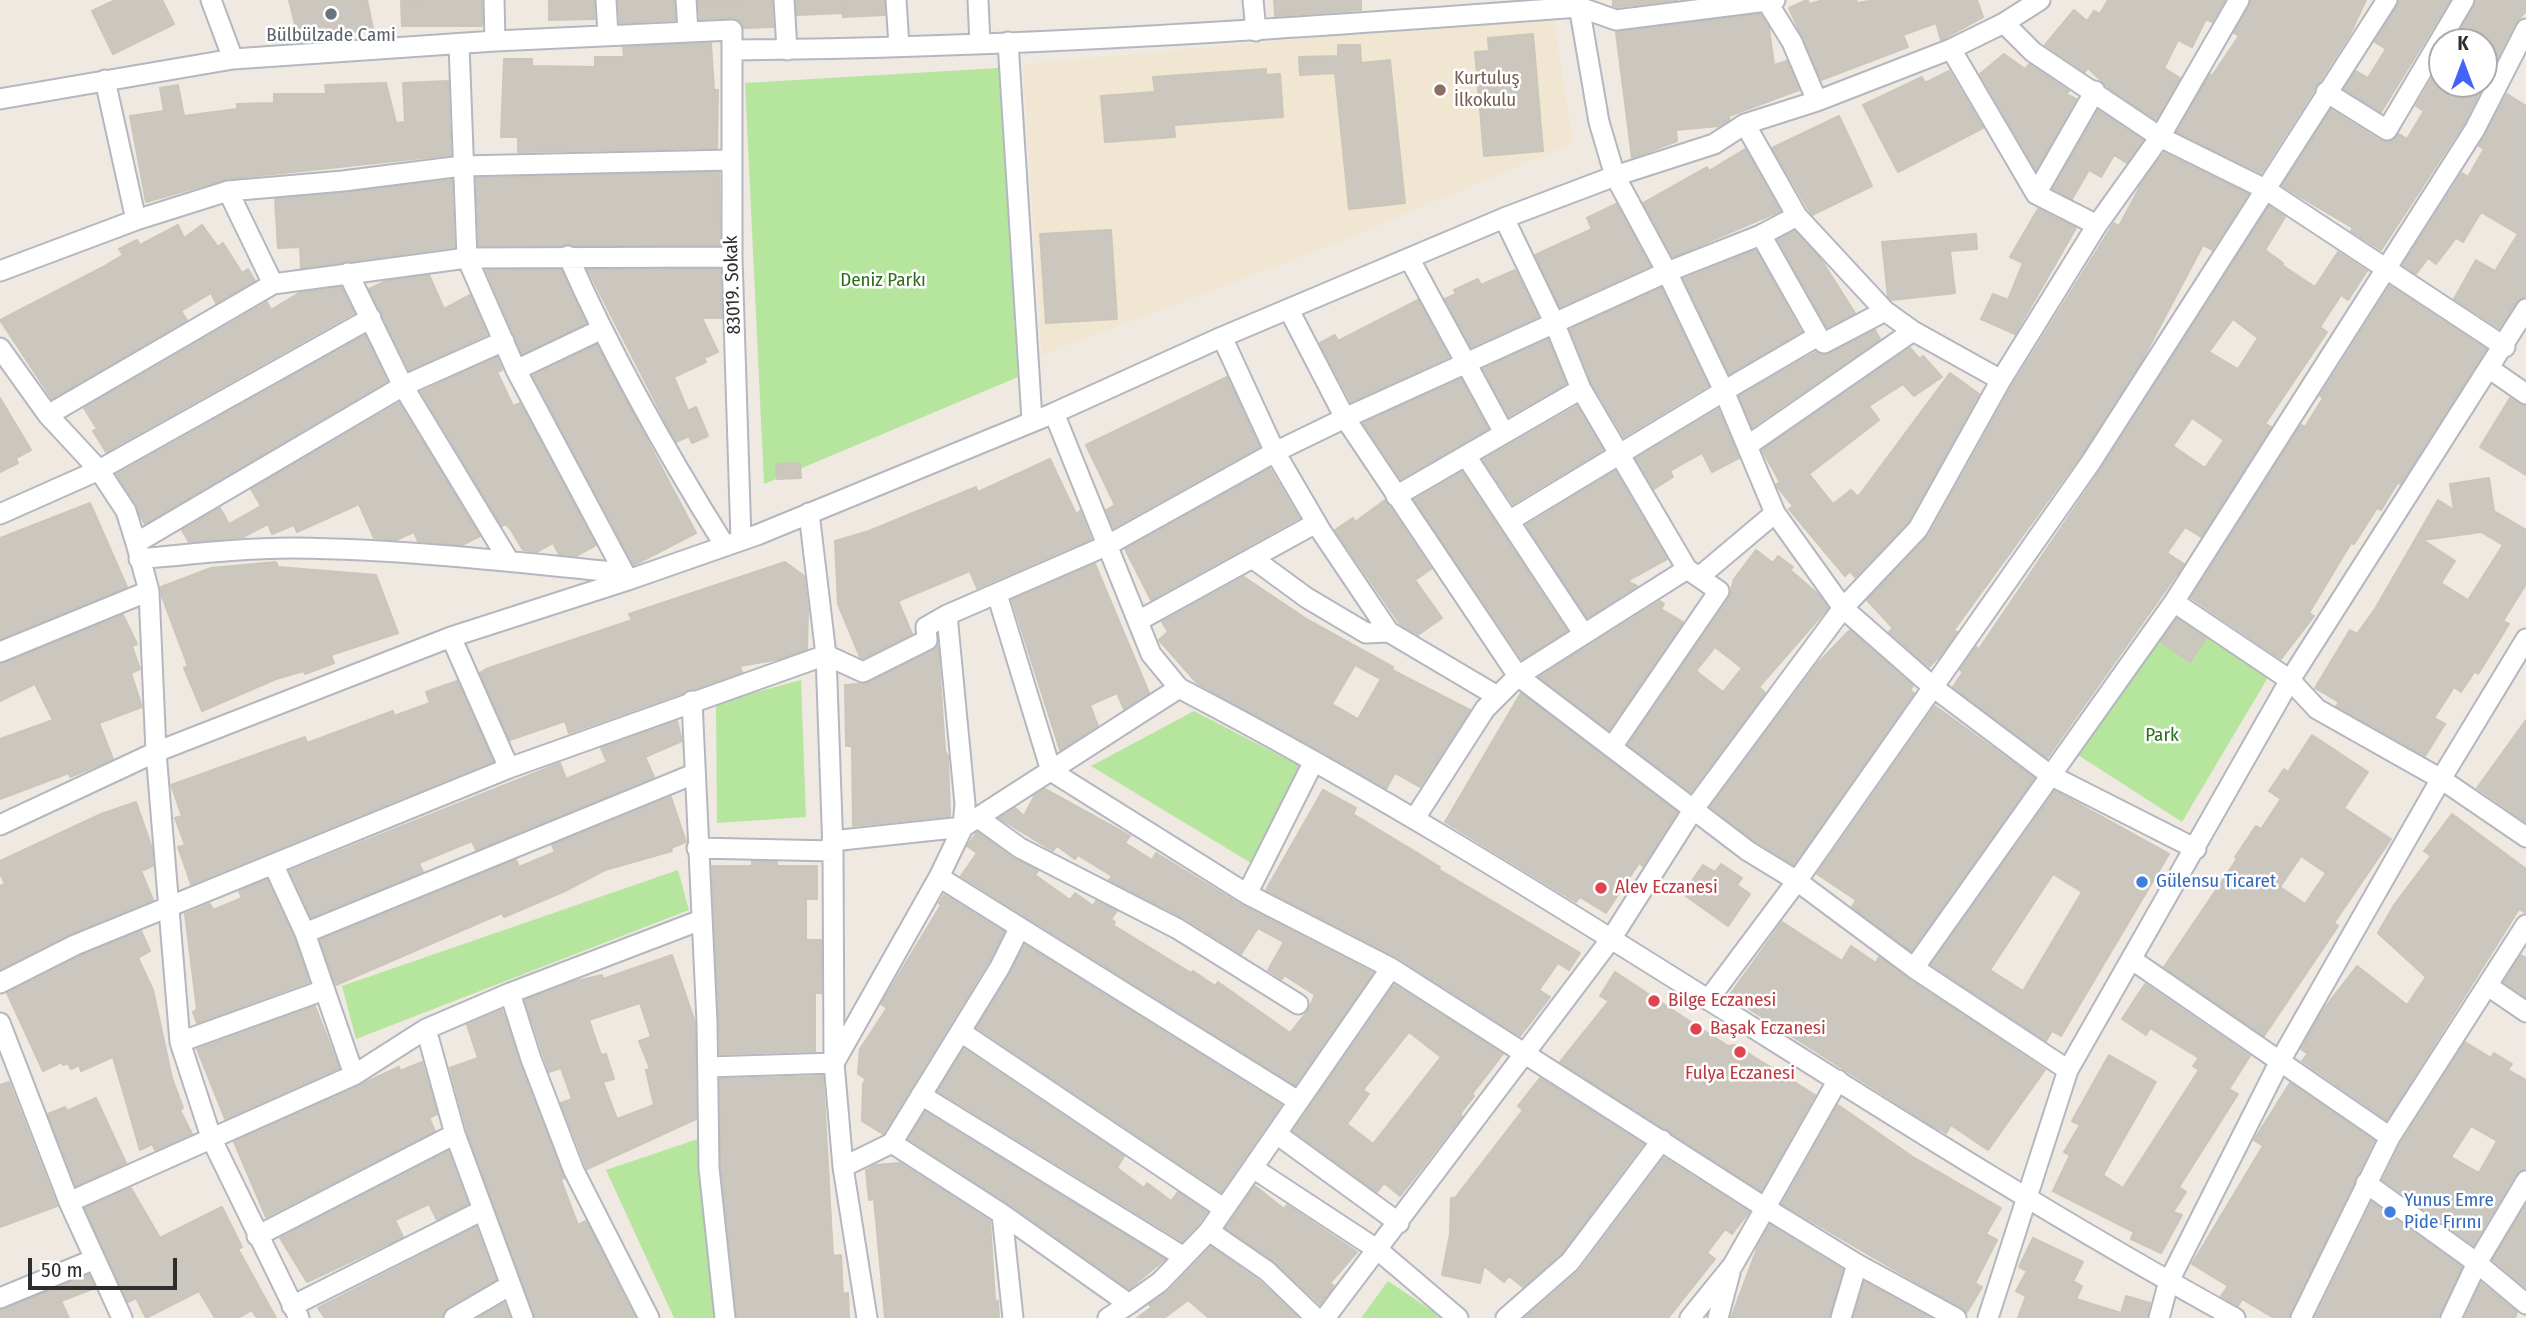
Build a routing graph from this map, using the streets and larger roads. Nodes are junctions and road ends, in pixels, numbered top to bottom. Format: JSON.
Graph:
{"nodes":[{"id":1,"x":211,"y":0,"type":"edge"},
{"id":2,"x":494,"y":0,"type":"edge"},
{"id":3,"x":606,"y":0,"type":"edge"},
{"id":4,"x":686,"y":0,"type":"edge"},
{"id":5,"x":783,"y":0,"type":"edge"},
{"id":6,"x":896,"y":0,"type":"edge"},
{"id":7,"x":978,"y":0,"type":"edge"},
{"id":8,"x":1253,"y":0,"type":"edge"},
{"id":9,"x":1769,"y":0,"type":"edge"},
{"id":10,"x":2040,"y":0,"type":"edge"},
{"id":11,"x":2239,"y":0,"type":"edge"},
{"id":12,"x":2387,"y":0,"type":"edge"},
{"id":13,"x":2464,"y":0,"type":"edge"},
{"id":14,"x":1579,"y":4,"type":"edge"},
{"id":15,"x":2004,"y":23,"type":"junction"},
{"id":16,"x":2526,"y":29,"type":"edge"},
{"id":17,"x":688,"y":31,"type":"junction"},
{"id":18,"x":1256,"y":31,"type":"junction"},
{"id":19,"x":608,"y":34,"type":"junction"},
{"id":20,"x":732,"y":40,"type":"junction"},
{"id":21,"x":495,"y":41,"type":"junction"},
{"id":22,"x":1008,"y":42,"type":"junction"},
{"id":23,"x":459,"y":44,"type":"junction"},
{"id":24,"x":980,"y":44,"type":"junction"},
{"id":25,"x":899,"y":46,"type":"junction"},
{"id":26,"x":1951,"y":49,"type":"junction"},
{"id":27,"x":787,"y":50,"type":"junction"},
{"id":28,"x":2520,"y":57,"type":"edge"},
{"id":29,"x":233,"y":60,"type":"junction"},
{"id":30,"x":105,"y":80,"type":"junction"},
{"id":31,"x":2095,"y":90,"type":"junction"},
{"id":32,"x":2326,"y":92,"type":"junction"},
{"id":33,"x":0,"y":99,"type":"edge"},
{"id":34,"x":1817,"y":101,"type":"junction"},
{"id":35,"x":1745,"y":124,"type":"junction"},
{"id":36,"x":2160,"y":137,"type":"junction"},
{"id":37,"x":730,"y":160,"type":"junction"},
{"id":38,"x":462,"y":166,"type":"junction"},
{"id":39,"x":1615,"y":176,"type":"junction"},
{"id":40,"x":2265,"y":189,"type":"junction"},
{"id":41,"x":228,"y":191,"type":"junction"},
{"id":42,"x":2036,"y":194,"type":"junction"},
{"id":43,"x":1797,"y":216,"type":"junction"},
{"id":44,"x":1504,"y":218,"type":"junction"},
{"id":45,"x":136,"y":220,"type":"junction"},
{"id":46,"x":2097,"y":225,"type":"junction"},
{"id":47,"x":1761,"y":235,"type":"junction"},
{"id":48,"x":568,"y":256,"type":"junction"},
{"id":49,"x":732,"y":257,"type":"junction"},
{"id":50,"x":467,"y":258,"type":"junction"},
{"id":51,"x":1409,"y":258,"type":"junction"},
{"id":52,"x":2387,"y":269,"type":"junction"},
{"id":53,"x":0,"y":271,"type":"edge"},
{"id":54,"x":348,"y":272,"type":"junction"},
{"id":55,"x":1667,"y":272,"type":"junction"},
{"id":56,"x":273,"y":284,"type":"junction"},
{"id":57,"x":2526,"y":309,"type":"edge"},
{"id":58,"x":1289,"y":310,"type":"junction"},
{"id":59,"x":1885,"y":311,"type":"junction"},
{"id":60,"x":371,"y":318,"type":"junction"},
{"id":61,"x":1554,"y":322,"type":"junction"},
{"id":62,"x":600,"y":330,"type":"junction"},
{"id":63,"x":1913,"y":331,"type":"junction"},
{"id":64,"x":1818,"y":336,"type":"junction"},
{"id":65,"x":1223,"y":337,"type":"junction"},
{"id":66,"x":504,"y":341,"type":"junction"},
{"id":67,"x":2505,"y":346,"type":"junction"},
{"id":68,"x":0,"y":348,"type":"edge"},
{"id":69,"x":1465,"y":365,"type":"junction"},
{"id":70,"x":2490,"y":369,"type":"junction"},
{"id":71,"x":516,"y":370,"type":"junction"},
{"id":72,"x":2001,"y":380,"type":"junction"},
{"id":73,"x":403,"y":386,"type":"junction"},
{"id":74,"x":1581,"y":390,"type":"junction"},
{"id":75,"x":1724,"y":391,"type":"junction"},
{"id":76,"x":2526,"y":394,"type":"edge"},
{"id":77,"x":1054,"y":413,"type":"junction"},
{"id":78,"x":48,"y":415,"type":"junction"},
{"id":79,"x":1345,"y":418,"type":"junction"},
{"id":80,"x":1032,"y":420,"type":"junction"},
{"id":81,"x":1504,"y":433,"type":"junction"},
{"id":82,"x":1747,"y":446,"type":"junction"},
{"id":83,"x":1275,"y":452,"type":"junction"},
{"id":84,"x":1619,"y":452,"type":"junction"},
{"id":85,"x":1466,"y":456,"type":"junction"},
{"id":86,"x":99,"y":470,"type":"junction"},
{"id":87,"x":1396,"y":496,"type":"junction"},
{"id":88,"x":809,"y":513,"type":"junction"},
{"id":89,"x":1775,"y":513,"type":"junction"},
{"id":90,"x":0,"y":514,"type":"edge"},
{"id":91,"x":1509,"y":521,"type":"junction"},
{"id":92,"x":1316,"y":523,"type":"junction"},
{"id":93,"x":733,"y":543,"type":"junction"},
{"id":94,"x":1108,"y":545,"type":"junction"},
{"id":95,"x":138,"y":551,"type":"junction"},
{"id":96,"x":1255,"y":560,"type":"junction"},
{"id":97,"x":509,"y":561,"type":"junction"},
{"id":98,"x":1693,"y":573,"type":"junction"},
{"id":99,"x":626,"y":576,"type":"junction"},
{"id":100,"x":149,"y":591,"type":"junction"},
{"id":101,"x":997,"y":594,"type":"junction"},
{"id":102,"x":2174,"y":602,"type":"junction"},
{"id":103,"x":1843,"y":608,"type":"junction"},
{"id":104,"x":947,"y":615,"type":"junction"},
{"id":105,"x":1138,"y":621,"type":"junction"},
{"id":106,"x":1389,"y":632,"type":"junction"},
{"id":107,"x":1583,"y":633,"type":"junction"},
{"id":108,"x":451,"y":637,"type":"junction"},
{"id":109,"x":2526,"y":639,"type":"edge"},
{"id":110,"x":0,"y":652,"type":"edge"},
{"id":111,"x":826,"y":655,"type":"junction"},
{"id":112,"x":1518,"y":676,"type":"junction"},
{"id":113,"x":2290,"y":680,"type":"junction"},
{"id":114,"x":1933,"y":687,"type":"junction"},
{"id":115,"x":1178,"y":688,"type":"junction"},
{"id":116,"x":1497,"y":696,"type":"junction"},
{"id":117,"x":692,"y":701,"type":"junction"},
{"id":118,"x":1612,"y":747,"type":"junction"},
{"id":119,"x":156,"y":752,"type":"junction"},
{"id":120,"x":1314,"y":761,"type":"junction"},
{"id":121,"x":509,"y":768,"type":"junction"},
{"id":122,"x":1051,"y":771,"type":"junction"},
{"id":123,"x":694,"y":774,"type":"junction"},
{"id":124,"x":2050,"y":775,"type":"junction"},
{"id":125,"x":2441,"y":779,"type":"junction"},
{"id":126,"x":1693,"y":810,"type":"junction"},
{"id":127,"x":1415,"y":818,"type":"junction"},
{"id":128,"x":970,"y":822,"type":"junction"},
{"id":129,"x":0,"y":825,"type":"edge"},
{"id":130,"x":2526,"y":837,"type":"edge"},
{"id":131,"x":833,"y":846,"type":"junction"},
{"id":132,"x":697,"y":848,"type":"junction"},
{"id":133,"x":2196,"y":849,"type":"junction"},
{"id":134,"x":274,"y":866,"type":"junction"},
{"id":135,"x":939,"y":877,"type":"junction"},
{"id":136,"x":1797,"y":881,"type":"junction"},
{"id":137,"x":1247,"y":894,"type":"junction"},
{"id":138,"x":168,"y":909,"type":"junction"},
{"id":139,"x":701,"y":920,"type":"junction"},
{"id":140,"x":2526,"y":925,"type":"edge"},
{"id":141,"x":1019,"y":929,"type":"junction"},
{"id":142,"x":305,"y":933,"type":"junction"},
{"id":143,"x":1611,"y":939,"type":"junction"},
{"id":144,"x":2131,"y":959,"type":"junction"},
{"id":145,"x":1391,"y":968,"type":"junction"},
{"id":146,"x":1914,"y":968,"type":"junction"},
{"id":147,"x":0,"y":983,"type":"edge"},
{"id":148,"x":2488,"y":986,"type":"junction"},
{"id":149,"x":324,"y":990,"type":"junction"},
{"id":150,"x":510,"y":993,"type":"junction"},
{"id":151,"x":1708,"y":1000,"type":"junction"},
{"id":152,"x":1298,"y":1004,"type":"dead end"},
{"id":153,"x":2526,"y":1012,"type":"edge"},
{"id":154,"x":0,"y":1023,"type":"edge"},
{"id":155,"x":426,"y":1029,"type":"junction"},
{"id":156,"x":961,"y":1032,"type":"junction"},
{"id":157,"x":180,"y":1042,"type":"junction"},
{"id":158,"x":1523,"y":1055,"type":"junction"},
{"id":159,"x":2280,"y":1061,"type":"junction"},
{"id":160,"x":834,"y":1063,"type":"junction"},
{"id":161,"x":708,"y":1067,"type":"junction"},
{"id":162,"x":2068,"y":1070,"type":"junction"},
{"id":163,"x":354,"y":1075,"type":"junction"},
{"id":164,"x":1838,"y":1080,"type":"junction"},
{"id":165,"x":921,"y":1095,"type":"junction"},
{"id":166,"x":1298,"y":1101,"type":"junction"},
{"id":167,"x":455,"y":1134,"type":"junction"},
{"id":168,"x":1278,"y":1135,"type":"junction"},
{"id":169,"x":2390,"y":1137,"type":"junction"},
{"id":170,"x":212,"y":1140,"type":"junction"},
{"id":171,"x":1661,"y":1140,"type":"junction"},
{"id":172,"x":892,"y":1143,"type":"junction"},
{"id":173,"x":843,"y":1167,"type":"junction"},
{"id":174,"x":1253,"y":1168,"type":"junction"},
{"id":175,"x":2526,"y":1181,"type":"edge"},
{"id":176,"x":2366,"y":1183,"type":"junction"},
{"id":177,"x":2027,"y":1199,"type":"junction"},
{"id":178,"x":69,"y":1202,"type":"junction"},
{"id":179,"x":1223,"y":1208,"type":"junction"},
{"id":180,"x":1764,"y":1208,"type":"junction"},
{"id":181,"x":483,"y":1210,"type":"junction"},
{"id":182,"x":1002,"y":1214,"type":"junction"},
{"id":183,"x":1399,"y":1223,"type":"junction"},
{"id":184,"x":1209,"y":1231,"type":"junction"},
{"id":185,"x":257,"y":1236,"type":"junction"},
{"id":186,"x":1378,"y":1250,"type":"junction"},
{"id":187,"x":1184,"y":1257,"type":"junction"},
{"id":188,"x":95,"y":1259,"type":"junction"},
{"id":189,"x":2477,"y":1263,"type":"junction"},
{"id":190,"x":1857,"y":1264,"type":"junction"},
{"id":191,"x":1732,"y":1265,"type":"junction"},
{"id":192,"x":2169,"y":1282,"type":"junction"},
{"id":193,"x":509,"y":1286,"type":"junction"},
{"id":194,"x":0,"y":1298,"type":"edge"},
{"id":195,"x":1129,"y":1304,"type":"junction"},
{"id":196,"x":2526,"y":1304,"type":"edge"},
{"id":197,"x":295,"y":1312,"type":"edge"},
{"id":198,"x":122,"y":1318,"type":"edge"},
{"id":199,"x":454,"y":1318,"type":"edge"},
{"id":200,"x":523,"y":1318,"type":"edge"},
{"id":201,"x":649,"y":1318,"type":"edge"},
{"id":202,"x":725,"y":1318,"type":"edge"},
{"id":203,"x":867,"y":1318,"type":"edge"},
{"id":204,"x":1013,"y":1318,"type":"edge"},
{"id":205,"x":1108,"y":1318,"type":"edge"},
{"id":206,"x":1316,"y":1318,"type":"edge"},
{"id":207,"x":1325,"y":1318,"type":"edge"},
{"id":208,"x":1458,"y":1318,"type":"edge"},
{"id":209,"x":1506,"y":1318,"type":"edge"},
{"id":210,"x":1690,"y":1318,"type":"edge"},
{"id":211,"x":1718,"y":1318,"type":"edge"},
{"id":212,"x":1841,"y":1318,"type":"edge"},
{"id":213,"x":1956,"y":1318,"type":"edge"},
{"id":214,"x":1987,"y":1318,"type":"edge"},
{"id":215,"x":2159,"y":1318,"type":"edge"},
{"id":216,"x":2235,"y":1318,"type":"edge"},
{"id":217,"x":2301,"y":1318,"type":"edge"},
{"id":218,"x":2451,"y":1318,"type":"edge"}],
"edges":[{"from":1,"to":29,"type":"street"},
{"from":2,"to":21,"type":"street"},
{"from":3,"to":19,"type":"street"},
{"from":4,"to":17,"type":"street"},
{"from":5,"to":27,"type":"street"},
{"from":6,"to":25,"type":"street"},
{"from":7,"to":24,"type":"street"},
{"from":8,"to":18,"type":"street"},
{"from":9,"to":14,"type":"street"},
{"from":9,"to":34,"type":"street"},
{"from":10,"to":15,"type":"street"},
{"from":11,"to":36,"type":"street"},
{"from":12,"to":32,"type":"street"},
{"from":13,"to":32,"type":"street"},
{"from":14,"to":18,"type":"street"},
{"from":14,"to":39,"type":"street"},
{"from":15,"to":26,"type":"street"},
{"from":15,"to":31,"type":"street"},
{"from":16,"to":28,"type":"street"},
{"from":17,"to":19,"type":"street"},
{"from":17,"to":20,"type":"street"},
{"from":18,"to":22,"type":"street"},
{"from":19,"to":21,"type":"street"},
{"from":20,"to":27,"type":"street"},
{"from":20,"to":37,"type":"street","name":"83019. Sokak"},
{"from":21,"to":23,"type":"street"},
{"from":22,"to":24,"type":"street"},
{"from":22,"to":80,"type":"street"},
{"from":23,"to":29,"type":"street"},
{"from":23,"to":38,"type":"street"},
{"from":24,"to":25,"type":"street"},
{"from":25,"to":27,"type":"street"},
{"from":26,"to":34,"type":"street"},
{"from":26,"to":42,"type":"street"},
{"from":28,"to":52,"type":"street"},
{"from":29,"to":30,"type":"street"},
{"from":30,"to":33,"type":"street"},
{"from":30,"to":45,"type":"street"},
{"from":31,"to":36,"type":"street"},
{"from":31,"to":42,"type":"street"},
{"from":32,"to":40,"type":"street"},
{"from":34,"to":35,"type":"street"},
{"from":35,"to":39,"type":"street"},
{"from":35,"to":43,"type":"street"},
{"from":36,"to":40,"type":"street"},
{"from":36,"to":46,"type":"street"},
{"from":37,"to":38,"type":"street"},
{"from":37,"to":49,"type":"street","name":"83019. Sokak"},
{"from":38,"to":41,"type":"street"},
{"from":38,"to":50,"type":"street"},
{"from":39,"to":44,"type":"street"},
{"from":39,"to":55,"type":"street"},
{"from":40,"to":52,"type":"street"},
{"from":40,"to":114,"type":"street"},
{"from":41,"to":45,"type":"street"},
{"from":41,"to":56,"type":"street"},
{"from":42,"to":46,"type":"street"},
{"from":43,"to":47,"type":"street"},
{"from":43,"to":59,"type":"street"},
{"from":44,"to":51,"type":"street"},
{"from":44,"to":61,"type":"street"},
{"from":45,"to":53,"type":"street"},
{"from":46,"to":72,"type":"street"},
{"from":47,"to":55,"type":"street"},
{"from":47,"to":64,"type":"street"},
{"from":48,"to":49,"type":"street"},
{"from":48,"to":50,"type":"street"},
{"from":48,"to":62,"type":"street"},
{"from":49,"to":93,"type":"street","name":"83019. Sokak"},
{"from":50,"to":54,"type":"street"},
{"from":50,"to":66,"type":"street"},
{"from":51,"to":58,"type":"street"},
{"from":51,"to":69,"type":"street"},
{"from":52,"to":67,"type":"street"},
{"from":52,"to":102,"type":"street"},
{"from":54,"to":56,"type":"street"},
{"from":54,"to":60,"type":"street"},
{"from":55,"to":61,"type":"street"},
{"from":55,"to":75,"type":"street"},
{"from":56,"to":78,"type":"street"},
{"from":57,"to":67,"type":"street"},
{"from":58,"to":65,"type":"street"},
{"from":58,"to":79,"type":"street"},
{"from":59,"to":63,"type":"street"},
{"from":59,"to":64,"type":"street"},
{"from":60,"to":73,"type":"street"},
{"from":60,"to":86,"type":"street"},
{"from":61,"to":69,"type":"street"},
{"from":61,"to":74,"type":"street"},
{"from":62,"to":71,"type":"street"},
{"from":62,"to":93,"type":"street"},
{"from":63,"to":72,"type":"street"},
{"from":63,"to":82,"type":"street"},
{"from":64,"to":75,"type":"street"},
{"from":65,"to":77,"type":"street"},
{"from":65,"to":83,"type":"street"},
{"from":66,"to":71,"type":"street"},
{"from":66,"to":73,"type":"street"},
{"from":67,"to":70,"type":"street"},
{"from":68,"to":78,"type":"street"},
{"from":69,"to":79,"type":"street"},
{"from":69,"to":81,"type":"street"},
{"from":70,"to":76,"type":"street"},
{"from":70,"to":113,"type":"street"},
{"from":71,"to":99,"type":"street"},
{"from":72,"to":103,"type":"street"},
{"from":73,"to":95,"type":"street"},
{"from":73,"to":97,"type":"street"},
{"from":74,"to":81,"type":"street"},
{"from":74,"to":84,"type":"street"},
{"from":75,"to":82,"type":"street"},
{"from":75,"to":84,"type":"street"},
{"from":77,"to":80,"type":"street"},
{"from":77,"to":94,"type":"street"},
{"from":78,"to":86,"type":"street"},
{"from":79,"to":83,"type":"street"},
{"from":79,"to":87,"type":"street"},
{"from":80,"to":88,"type":"street"},
{"from":81,"to":85,"type":"street"},
{"from":82,"to":89,"type":"street"},
{"from":83,"to":92,"type":"street"},
{"from":83,"to":94,"type":"street"},
{"from":84,"to":91,"type":"street"},
{"from":84,"to":98,"type":"street"},
{"from":85,"to":87,"type":"street"},
{"from":85,"to":91,"type":"street"},
{"from":86,"to":90,"type":"street"},
{"from":86,"to":95,"type":"street"},
{"from":87,"to":112,"type":"street"},
{"from":88,"to":93,"type":"street"},
{"from":88,"to":111,"type":"street"},
{"from":89,"to":98,"type":"street"},
{"from":89,"to":103,"type":"street"},
{"from":91,"to":107,"type":"street"},
{"from":92,"to":96,"type":"street"},
{"from":92,"to":106,"type":"street"},
{"from":93,"to":99,"type":"street"},
{"from":94,"to":101,"type":"street"},
{"from":94,"to":105,"type":"street"},
{"from":95,"to":97,"type":"street"},
{"from":95,"to":100,"type":"street"},
{"from":96,"to":105,"type":"street"},
{"from":96,"to":106,"type":"street"},
{"from":97,"to":99,"type":"street"},
{"from":98,"to":107,"type":"street"},
{"from":98,"to":118,"type":"street"},
{"from":99,"to":108,"type":"street"},
{"from":100,"to":110,"type":"street"},
{"from":100,"to":119,"type":"street"},
{"from":101,"to":104,"type":"street"},
{"from":101,"to":122,"type":"street"},
{"from":102,"to":113,"type":"street"},
{"from":102,"to":124,"type":"street"},
{"from":103,"to":114,"type":"street"},
{"from":103,"to":126,"type":"street"},
{"from":104,"to":111,"type":"street"},
{"from":104,"to":128,"type":"street"},
{"from":105,"to":115,"type":"street"},
{"from":106,"to":116,"type":"street"},
{"from":107,"to":112,"type":"street"},
{"from":108,"to":119,"type":"street"},
{"from":108,"to":121,"type":"street"},
{"from":109,"to":125,"type":"street"},
{"from":111,"to":117,"type":"street"},
{"from":111,"to":131,"type":"street"},
{"from":112,"to":116,"type":"street"},
{"from":112,"to":118,"type":"street"},
{"from":113,"to":125,"type":"street"},
{"from":113,"to":133,"type":"street"},
{"from":114,"to":124,"type":"street"},
{"from":114,"to":136,"type":"street"},
{"from":115,"to":120,"type":"street"},
{"from":115,"to":122,"type":"street"},
{"from":116,"to":127,"type":"street"},
{"from":117,"to":121,"type":"street"},
{"from":117,"to":123,"type":"street"},
{"from":118,"to":126,"type":"street"},
{"from":119,"to":129,"type":"street"},
{"from":119,"to":138,"type":"street"},
{"from":120,"to":127,"type":"street"},
{"from":120,"to":137,"type":"street"},
{"from":121,"to":134,"type":"street"},
{"from":122,"to":128,"type":"street"},
{"from":122,"to":137,"type":"street"},
{"from":123,"to":132,"type":"street"},
{"from":123,"to":142,"type":"street"},
{"from":124,"to":133,"type":"street"},
{"from":124,"to":146,"type":"street"},
{"from":125,"to":130,"type":"street"},
{"from":125,"to":159,"type":"street"},
{"from":126,"to":136,"type":"street"},
{"from":126,"to":143,"type":"street"},
{"from":127,"to":143,"type":"street"},
{"from":128,"to":131,"type":"street"},
{"from":128,"to":135,"type":"street"},
{"from":128,"to":152,"type":"street"},
{"from":131,"to":132,"type":"street"},
{"from":131,"to":160,"type":"street"},
{"from":132,"to":139,"type":"street"},
{"from":133,"to":144,"type":"street"},
{"from":134,"to":138,"type":"street"},
{"from":134,"to":142,"type":"street"},
{"from":135,"to":141,"type":"street"},
{"from":135,"to":160,"type":"street"},
{"from":136,"to":146,"type":"street"},
{"from":136,"to":151,"type":"street"},
{"from":137,"to":145,"type":"street"},
{"from":138,"to":147,"type":"street"},
{"from":138,"to":157,"type":"street"},
{"from":139,"to":150,"type":"street"},
{"from":139,"to":161,"type":"street"},
{"from":140,"to":148,"type":"street"},
{"from":141,"to":156,"type":"street"},
{"from":141,"to":166,"type":"street"},
{"from":142,"to":149,"type":"street"},
{"from":143,"to":151,"type":"street"},
{"from":143,"to":158,"type":"street"},
{"from":144,"to":159,"type":"street"},
{"from":144,"to":162,"type":"street"},
{"from":145,"to":158,"type":"street"},
{"from":145,"to":166,"type":"street"},
{"from":146,"to":162,"type":"street"},
{"from":148,"to":153,"type":"street"},
{"from":148,"to":169,"type":"street"},
{"from":149,"to":157,"type":"street"},
{"from":149,"to":163,"type":"street"},
{"from":150,"to":155,"type":"street"},
{"from":150,"to":201,"type":"street"},
{"from":151,"to":164,"type":"street"},
{"from":154,"to":178,"type":"street"},
{"from":155,"to":163,"type":"street"},
{"from":155,"to":167,"type":"street"},
{"from":156,"to":165,"type":"street"},
{"from":156,"to":179,"type":"street"},
{"from":157,"to":170,"type":"street"},
{"from":158,"to":171,"type":"street"},
{"from":158,"to":183,"type":"street"},
{"from":159,"to":169,"type":"street"},
{"from":159,"to":192,"type":"street"},
{"from":160,"to":161,"type":"street"},
{"from":160,"to":173,"type":"street"},
{"from":161,"to":202,"type":"street"},
{"from":162,"to":177,"type":"street"},
{"from":163,"to":170,"type":"street"},
{"from":164,"to":177,"type":"street"},
{"from":164,"to":180,"type":"street"},
{"from":165,"to":172,"type":"street"},
{"from":165,"to":187,"type":"street"},
{"from":166,"to":168,"type":"street"},
{"from":167,"to":181,"type":"street"},
{"from":167,"to":185,"type":"street"},
{"from":168,"to":174,"type":"street"},
{"from":168,"to":183,"type":"street"},
{"from":169,"to":176,"type":"street"},
{"from":170,"to":178,"type":"street"},
{"from":170,"to":185,"type":"street"},
{"from":171,"to":180,"type":"street"},
{"from":171,"to":209,"type":"street"},
{"from":172,"to":173,"type":"street"},
{"from":172,"to":182,"type":"street"},
{"from":173,"to":203,"type":"street"},
{"from":174,"to":179,"type":"street"},
{"from":174,"to":186,"type":"street"},
{"from":175,"to":189,"type":"street"},
{"from":176,"to":189,"type":"street"},
{"from":176,"to":217,"type":"street"},
{"from":177,"to":192,"type":"street"},
{"from":177,"to":214,"type":"street"},
{"from":178,"to":188,"type":"street"},
{"from":179,"to":184,"type":"street"},
{"from":180,"to":190,"type":"street"},
{"from":180,"to":191,"type":"street"},
{"from":181,"to":193,"type":"street"},
{"from":181,"to":197,"type":"street"},
{"from":182,"to":195,"type":"street"},
{"from":182,"to":204,"type":"street"},
{"from":183,"to":186,"type":"street"},
{"from":184,"to":187,"type":"street"},
{"from":184,"to":206,"type":"street"},
{"from":185,"to":197,"type":"street"},
{"from":186,"to":207,"type":"street"},
{"from":186,"to":208,"type":"street"},
{"from":187,"to":195,"type":"street"},
{"from":188,"to":194,"type":"street"},
{"from":188,"to":198,"type":"street"},
{"from":189,"to":196,"type":"street"},
{"from":189,"to":218,"type":"street"},
{"from":190,"to":212,"type":"street"},
{"from":190,"to":213,"type":"street"},
{"from":191,"to":210,"type":"street"},
{"from":191,"to":211,"type":"street"},
{"from":192,"to":215,"type":"street"},
{"from":192,"to":216,"type":"street"},
{"from":193,"to":199,"type":"street"},
{"from":193,"to":200,"type":"street"},
{"from":195,"to":205,"type":"street"}]}
